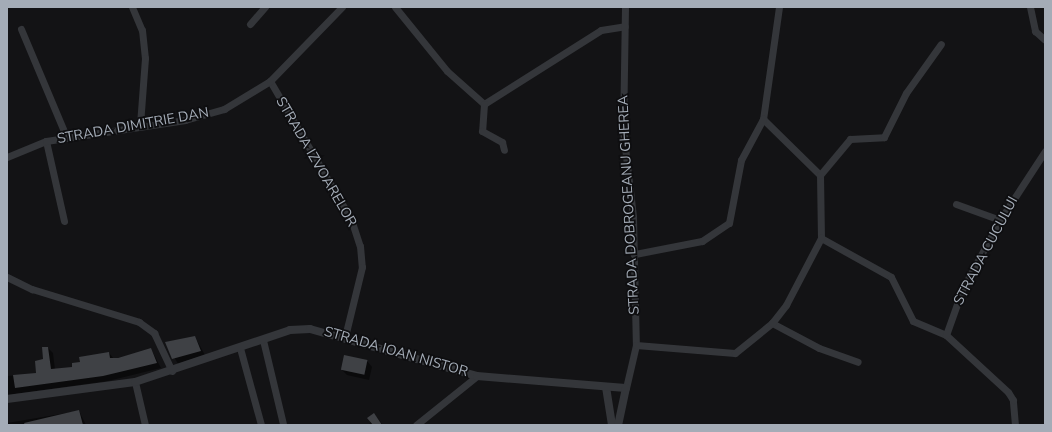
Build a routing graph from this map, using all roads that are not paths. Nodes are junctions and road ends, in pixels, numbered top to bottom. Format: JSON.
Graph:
{"nodes":[{"id":1,"x":132,"y":7,"type":"edge"},
{"id":2,"x":265,"y":7,"type":"edge"},
{"id":3,"x":342,"y":7,"type":"edge"},
{"id":4,"x":395,"y":7,"type":"edge"},
{"id":5,"x":625,"y":7,"type":"edge"},
{"id":6,"x":779,"y":7,"type":"edge"},
{"id":7,"x":1030,"y":7,"type":"edge"},
{"id":8,"x":250,"y":24,"type":"dead end"},
{"id":9,"x":625,"y":26,"type":"junction"},
{"id":10,"x":20,"y":29,"type":"dead end"},
{"id":11,"x":1045,"y":40,"type":"edge"},
{"id":12,"x":941,"y":44,"type":"dead end"},
{"id":13,"x":270,"y":81,"type":"junction"},
{"id":14,"x":484,"y":104,"type":"junction"},
{"id":15,"x":763,"y":119,"type":"junction"},
{"id":16,"x":140,"y":125,"type":"junction"},
{"id":17,"x":66,"y":136,"type":"junction"},
{"id":18,"x":46,"y":141,"type":"junction"},
{"id":19,"x":504,"y":150,"type":"dead end"},
{"id":20,"x":1045,"y":151,"type":"edge"},
{"id":21,"x":7,"y":157,"type":"edge"},
{"id":22,"x":820,"y":176,"type":"junction"},
{"id":23,"x":956,"y":204,"type":"dead end"},
{"id":24,"x":1000,"y":220,"type":"junction"},
{"id":25,"x":64,"y":221,"type":"dead end"},
{"id":26,"x":821,"y":238,"type":"junction"},
{"id":27,"x":635,"y":254,"type":"junction"},
{"id":28,"x":7,"y":276,"type":"edge"},
{"id":29,"x":772,"y":323,"type":"junction"},
{"id":30,"x":946,"y":334,"type":"junction"},
{"id":31,"x":345,"y":337,"type":"junction"},
{"id":32,"x":263,"y":340,"type":"junction"},
{"id":33,"x":636,"y":345,"type":"junction"},
{"id":34,"x":240,"y":348,"type":"junction"},
{"id":35,"x":858,"y":362,"type":"dead end"},
{"id":36,"x":172,"y":371,"type":"junction"},
{"id":37,"x":478,"y":376,"type":"junction"},
{"id":38,"x":135,"y":382,"type":"junction"},
{"id":39,"x":606,"y":387,"type":"junction"},
{"id":40,"x":626,"y":388,"type":"junction"},
{"id":41,"x":7,"y":399,"type":"edge"},
{"id":42,"x":283,"y":424,"type":"edge"},
{"id":43,"x":145,"y":425,"type":"edge"},
{"id":44,"x":261,"y":425,"type":"edge"},
{"id":45,"x":416,"y":425,"type":"edge"},
{"id":46,"x":612,"y":425,"type":"edge"},
{"id":47,"x":618,"y":425,"type":"edge"},
{"id":48,"x":1015,"y":425,"type":"edge"}],
"edges":[{"from":1,"to":16,"type":"street"},
{"from":2,"to":8,"type":"street"},
{"from":3,"to":13,"type":"street","name":"STRADA DIMITRIE DAN"},
{"from":4,"to":14,"type":"street"},
{"from":5,"to":9,"type":"street","name":"STRADA DOBROGEANU GHEREA"},
{"from":6,"to":15,"type":"street"},
{"from":7,"to":11,"type":"street"},
{"from":9,"to":14,"type":"street"},
{"from":9,"to":27,"type":"street","name":"STRADA DOBROGEANU GHEREA"},
{"from":10,"to":17,"type":"street"},
{"from":12,"to":22,"type":"street"},
{"from":13,"to":16,"type":"street","name":"STRADA DIMITRIE DAN"},
{"from":13,"to":31,"type":"street","name":"STRADA IZVOARELOR"},
{"from":14,"to":19,"type":"street"},
{"from":15,"to":22,"type":"street"},
{"from":15,"to":27,"type":"street"},
{"from":16,"to":17,"type":"street","name":"STRADA DIMITRIE DAN"},
{"from":17,"to":18,"type":"street","name":"STRADA DIMITRIE DAN"},
{"from":18,"to":21,"type":"street","name":"STRADA DIMITRIE DAN"},
{"from":18,"to":25,"type":"street"},
{"from":20,"to":24,"type":"street","name":"STRADA CUCULUI"},
{"from":22,"to":26,"type":"street"},
{"from":23,"to":24,"type":"street"},
{"from":24,"to":30,"type":"street","name":"STRADA CUCULUI"},
{"from":26,"to":29,"type":"street"},
{"from":26,"to":30,"type":"street"},
{"from":27,"to":33,"type":"street","name":"STRADA DOBROGEANU GHEREA"},
{"from":28,"to":36,"type":"street"},
{"from":29,"to":33,"type":"street"},
{"from":29,"to":35,"type":"street"},
{"from":30,"to":48,"type":"street"},
{"from":31,"to":32,"type":"street","name":"STRADA IOAN NISTOR"},
{"from":31,"to":37,"type":"street","name":"STRADA IOAN NISTOR"},
{"from":32,"to":34,"type":"street","name":"STRADA IOAN NISTOR"},
{"from":32,"to":42,"type":"street"},
{"from":33,"to":40,"type":"street","name":"STRADA DOBROGEANU GHEREA"},
{"from":34,"to":36,"type":"street","name":"STRADA IOAN NISTOR"},
{"from":34,"to":44,"type":"street"},
{"from":36,"to":38,"type":"street","name":"STRADA IOAN NISTOR"},
{"from":37,"to":39,"type":"street","name":"STRADA IOAN NISTOR"},
{"from":37,"to":45,"type":"street"},
{"from":38,"to":41,"type":"street","name":"STRADA IOAN NISTOR"},
{"from":38,"to":43,"type":"street"},
{"from":39,"to":40,"type":"street","name":"STRADA IOAN NISTOR"},
{"from":39,"to":46,"type":"street"},
{"from":40,"to":47,"type":"street","name":"STRADA DOBROGEANU GHEREA"}]}
